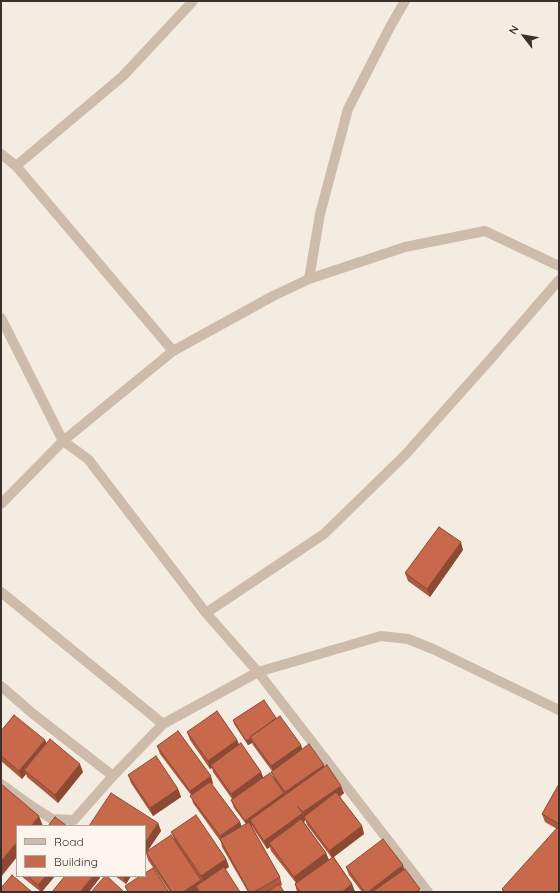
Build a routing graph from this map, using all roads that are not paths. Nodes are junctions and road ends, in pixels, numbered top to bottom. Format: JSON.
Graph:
{"nodes":[{"id":1,"x":193,"y":1,"type":"edge"},
{"id":2,"x":405,"y":1,"type":"edge"},
{"id":3,"x":1,"y":154,"type":"edge"},
{"id":4,"x":16,"y":166,"type":"junction"},
{"id":5,"x":559,"y":266,"type":"edge"},
{"id":6,"x":309,"y":279,"type":"junction"},
{"id":7,"x":559,"y":280,"type":"edge"},
{"id":8,"x":1,"y":318,"type":"edge"},
{"id":9,"x":173,"y":351,"type":"junction"},
{"id":10,"x":63,"y":441,"type":"junction"},
{"id":11,"x":3,"y":499,"type":"edge"},
{"id":12,"x":1,"y":592,"type":"edge"},
{"id":13,"x":206,"y":613,"type":"junction"},
{"id":14,"x":258,"y":672,"type":"junction"},
{"id":15,"x":1,"y":686,"type":"edge"},
{"id":16,"x":559,"y":710,"type":"edge"},
{"id":17,"x":163,"y":724,"type":"junction"},
{"id":18,"x":113,"y":776,"type":"junction"},
{"id":19,"x":1,"y":784,"type":"edge"},
{"id":20,"x":428,"y":892,"type":"edge"}],
"edges":[{"from":1,"to":4,"type":"street"},
{"from":2,"to":6,"type":"street"},
{"from":3,"to":4,"type":"street"},
{"from":4,"to":9,"type":"street"},
{"from":5,"to":6,"type":"street"},
{"from":6,"to":9,"type":"street"},
{"from":7,"to":13,"type":"street"},
{"from":8,"to":10,"type":"street"},
{"from":9,"to":10,"type":"street"},
{"from":10,"to":11,"type":"street"},
{"from":10,"to":13,"type":"street"},
{"from":12,"to":17,"type":"street"},
{"from":13,"to":14,"type":"street"},
{"from":14,"to":16,"type":"street"},
{"from":14,"to":17,"type":"street"},
{"from":14,"to":20,"type":"street"},
{"from":15,"to":18,"type":"street"},
{"from":17,"to":18,"type":"street"},
{"from":18,"to":19,"type":"street"}]}
